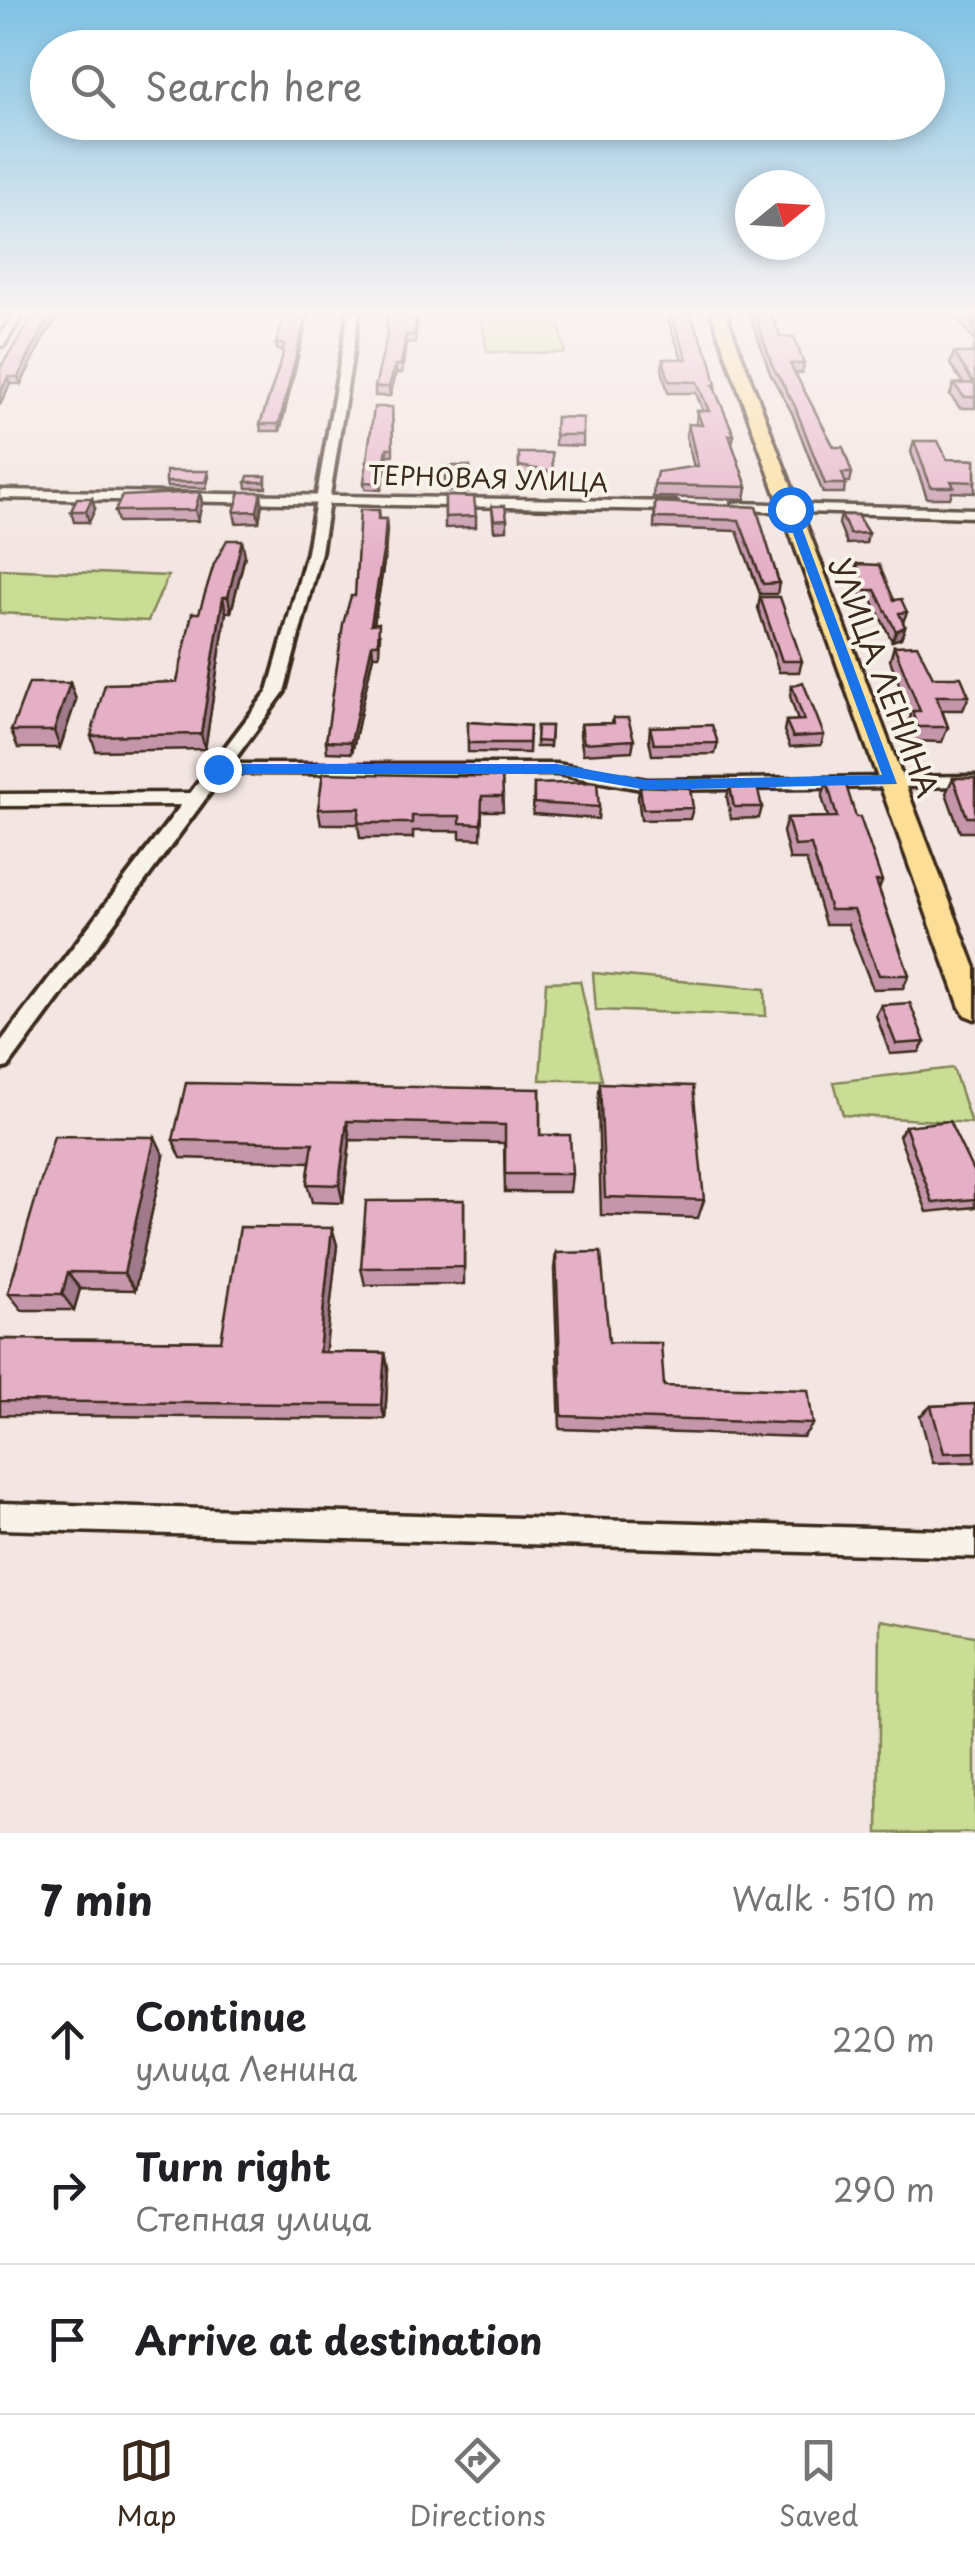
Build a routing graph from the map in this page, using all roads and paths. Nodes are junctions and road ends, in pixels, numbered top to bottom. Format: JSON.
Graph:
{"nodes":[{"id":1,"x":340,"y":398,"type":"edge"},
{"id":2,"x":749,"y":398,"type":"edge"},
{"id":3,"x":0,"y":494,"type":"edge"},
{"id":4,"x":324,"y":496,"type":"junction"},
{"id":5,"x":692,"y":506,"type":"edge"},
{"id":6,"x":712,"y":507,"type":"edge"},
{"id":7,"x":790,"y":509,"type":"junction"},
{"id":8,"x":975,"y":512,"type":"edge"},
{"id":9,"x":218,"y":769,"type":"junction"},
{"id":10,"x":892,"y":780,"type":"junction"},
{"id":11,"x":975,"y":781,"type":"edge"},
{"id":12,"x":196,"y":798,"type":"junction"},
{"id":13,"x":0,"y":800,"type":"edge"},
{"id":14,"x":975,"y":1007,"type":"edge"},
{"id":15,"x":0,"y":1060,"type":"edge"},
{"id":16,"x":0,"y":1516,"type":"edge"},
{"id":17,"x":975,"y":1544,"type":"edge"}],
"edges":[{"from":1,"to":4,"type":"street"},
{"from":2,"to":7,"type":"main road","name":"УЛИЦА ЛЕНИНА"},
{"from":3,"to":4,"type":"street","name":"ТЕРНОВАЯ УЛИЦА"},
{"from":4,"to":5,"type":"street","name":"ТЕРНОВАЯ УЛИЦА"},
{"from":4,"to":9,"type":"street"},
{"from":6,"to":7,"type":"street"},
{"from":7,"to":8,"type":"street"},
{"from":7,"to":10,"type":"main road","name":"УЛИЦА ЛЕНИНА"},
{"from":9,"to":10,"type":"street"},
{"from":9,"to":12,"type":"street"},
{"from":10,"to":11,"type":"street"},
{"from":10,"to":14,"type":"main road","name":"УЛИЦА ЛЕНИНА"},
{"from":12,"to":13,"type":"street"},
{"from":12,"to":15,"type":"street"},
{"from":16,"to":17,"type":"street"}]}
